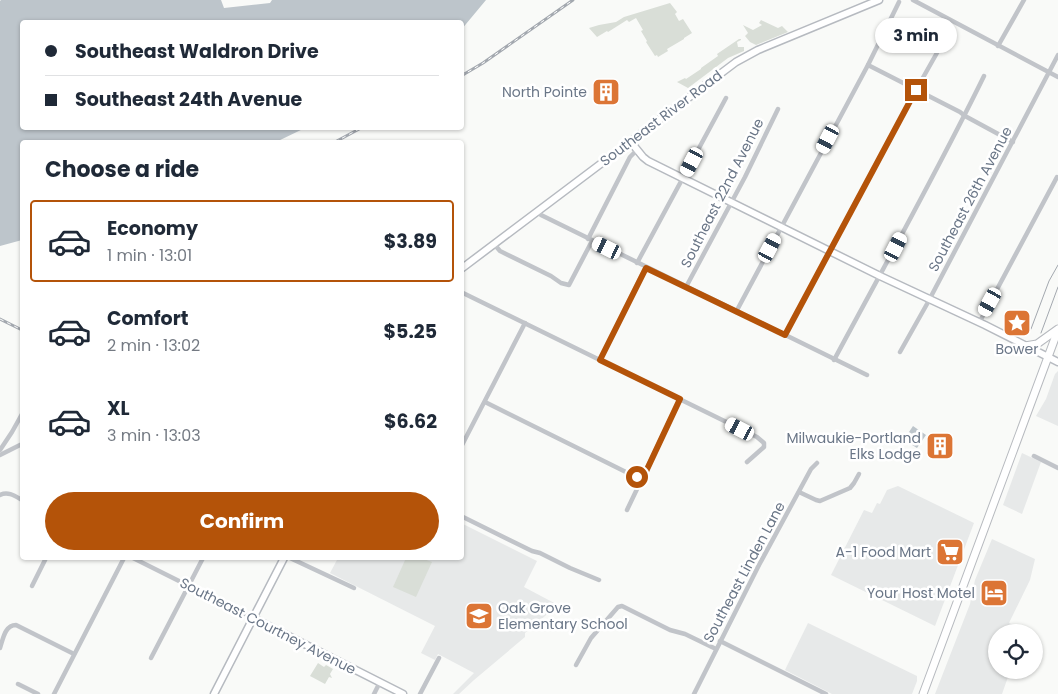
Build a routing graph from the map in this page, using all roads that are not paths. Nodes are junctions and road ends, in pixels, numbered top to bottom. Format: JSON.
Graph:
{"nodes":[{"id":1,"x":879,"y":0,"type":"edge"},
{"id":2,"x":913,"y":0,"type":"edge"},
{"id":3,"x":1024,"y":0,"type":"edge"},
{"id":4,"x":899,"y":1,"type":"edge"},
{"id":5,"x":998,"y":46,"type":"junction"},
{"id":6,"x":938,"y":51,"type":"dead end"},
{"id":7,"x":1058,"y":55,"type":"edge"},
{"id":8,"x":868,"y":65,"type":"junction"},
{"id":9,"x":1049,"y":72,"type":"junction"},
{"id":10,"x":984,"y":76,"type":"dead end"},
{"id":11,"x":1058,"y":77,"type":"edge"},
{"id":12,"x":916,"y":90,"type":"junction"},
{"id":13,"x":726,"y":98,"type":"dead end"},
{"id":14,"x":778,"y":109,"type":"dead end"},
{"id":15,"x":965,"y":116,"type":"junction"},
{"id":16,"x":630,"y":141,"type":"junction"},
{"id":17,"x":1013,"y":142,"type":"junction"},
{"id":18,"x":637,"y":150,"type":"junction"},
{"id":19,"x":1057,"y":177,"type":"edge"},
{"id":20,"x":683,"y":178,"type":"junction"},
{"id":21,"x":732,"y":202,"type":"junction"},
{"id":22,"x":538,"y":211,"type":"junction"},
{"id":23,"x":781,"y":227,"type":"junction"},
{"id":24,"x":590,"y":240,"type":"junction"},
{"id":25,"x":494,"y":244,"type":"junction"},
{"id":26,"x":830,"y":251,"type":"junction"},
{"id":27,"x":637,"y":263,"type":"junction"},
{"id":28,"x":464,"y":267,"type":"edge"},
{"id":29,"x":646,"y":268,"type":"junction"},
{"id":30,"x":880,"y":276,"type":"junction"},
{"id":31,"x":686,"y":287,"type":"junction"},
{"id":32,"x":464,"y":293,"type":"edge"},
{"id":33,"x":930,"y":300,"type":"junction"},
{"id":34,"x":736,"y":312,"type":"junction"},
{"id":35,"x":525,"y":323,"type":"junction"},
{"id":36,"x":979,"y":323,"type":"junction"},
{"id":37,"x":1058,"y":330,"type":"edge"},
{"id":38,"x":785,"y":335,"type":"junction"},
{"id":39,"x":1024,"y":346,"type":"junction"},
{"id":40,"x":900,"y":352,"type":"dead end"},
{"id":41,"x":1048,"y":357,"type":"junction"},
{"id":42,"x":600,"y":360,"type":"junction"},
{"id":43,"x":834,"y":360,"type":"junction"},
{"id":44,"x":1058,"y":362,"type":"edge"},
{"id":45,"x":867,"y":375,"type":"dead end"},
{"id":46,"x":680,"y":399,"type":"junction"},
{"id":47,"x":485,"y":402,"type":"junction"},
{"id":48,"x":20,"y":418,"type":"edge"},
{"id":49,"x":464,"y":441,"type":"edge"},
{"id":50,"x":20,"y":445,"type":"edge"},
{"id":51,"x":0,"y":450,"type":"edge"},
{"id":52,"x":0,"y":455,"type":"edge"},
{"id":53,"x":1034,"y":456,"type":"dead end"},
{"id":54,"x":747,"y":462,"type":"dead end"},
{"id":55,"x":817,"y":463,"type":"dead end"},
{"id":56,"x":1058,"y":468,"type":"edge"},
{"id":57,"x":859,"y":474,"type":"dead end"},
{"id":58,"x":642,"y":480,"type":"junction"},
{"id":59,"x":799,"y":492,"type":"junction"},
{"id":60,"x":2,"y":494,"type":"edge"},
{"id":61,"x":20,"y":499,"type":"edge"},
{"id":62,"x":627,"y":510,"type":"dead end"},
{"id":63,"x":464,"y":517,"type":"edge"},
{"id":64,"x":45,"y":560,"type":"edge"},
{"id":65,"x":123,"y":560,"type":"edge"},
{"id":66,"x":138,"y":560,"type":"edge"},
{"id":67,"x":202,"y":560,"type":"edge"},
{"id":68,"x":283,"y":560,"type":"edge"},
{"id":69,"x":294,"y":560,"type":"edge"},
{"id":70,"x":599,"y":580,"type":"dead end"},
{"id":71,"x":32,"y":586,"type":"dead end"},
{"id":72,"x":188,"y":586,"type":"junction"},
{"id":73,"x":354,"y":588,"type":"dead end"},
{"id":74,"x":253,"y":618,"type":"junction"},
{"id":75,"x":720,"y":641,"type":"junction"},
{"id":76,"x":0,"y":648,"type":"edge"},
{"id":77,"x":716,"y":649,"type":"junction"},
{"id":78,"x":74,"y":654,"type":"junction"},
{"id":79,"x":151,"y":658,"type":"dead end"},
{"id":80,"x":439,"y":658,"type":"dead end"},
{"id":81,"x":576,"y":664,"type":"dead end"},
{"id":82,"x":380,"y":682,"type":"junction"},
{"id":83,"x":18,"y":684,"type":"dead end"},
{"id":84,"x":38,"y":694,"type":"edge"},
{"id":85,"x":54,"y":694,"type":"edge"},
{"id":86,"x":214,"y":694,"type":"edge"},
{"id":87,"x":374,"y":694,"type":"edge"},
{"id":88,"x":403,"y":694,"type":"edge"},
{"id":89,"x":420,"y":694,"type":"edge"},
{"id":90,"x":694,"y":694,"type":"edge"},
{"id":91,"x":826,"y":694,"type":"edge"},
{"id":92,"x":923,"y":694,"type":"edge"}],
"edges":[{"from":1,"to":16,"type":"street","name":"Southeast River Road"},
{"from":2,"to":5,"type":"street"},
{"from":3,"to":5,"type":"street"},
{"from":4,"to":8,"type":"street"},
{"from":5,"to":9,"type":"street"},
{"from":6,"to":12,"type":"street"},
{"from":7,"to":9,"type":"street","name":"Southeast 26th Avenue"},
{"from":8,"to":12,"type":"street"},
{"from":8,"to":23,"type":"street"},
{"from":9,"to":11,"type":"street"},
{"from":9,"to":17,"type":"street","name":"Southeast 26th Avenue"},
{"from":10,"to":15,"type":"street"},
{"from":12,"to":15,"type":"street"},
{"from":12,"to":26,"type":"street"},
{"from":13,"to":20,"type":"street"},
{"from":14,"to":21,"type":"street","name":"Southeast 22nd Avenue"},
{"from":15,"to":17,"type":"street"},
{"from":15,"to":30,"type":"street"},
{"from":16,"to":18,"type":"street"},
{"from":16,"to":22,"type":"street","name":"Southeast River Road"},
{"from":17,"to":33,"type":"street","name":"Southeast 26th Avenue"},
{"from":18,"to":20,"type":"street"},
{"from":18,"to":24,"type":"street"},
{"from":19,"to":36,"type":"street"},
{"from":20,"to":21,"type":"street"},
{"from":20,"to":27,"type":"street"},
{"from":21,"to":23,"type":"street"},
{"from":21,"to":31,"type":"street","name":"Southeast 22nd Avenue"},
{"from":22,"to":24,"type":"street"},
{"from":22,"to":25,"type":"street","name":"Southeast River Road"},
{"from":23,"to":26,"type":"street"},
{"from":23,"to":34,"type":"street"},
{"from":24,"to":25,"type":"street"},
{"from":24,"to":27,"type":"street"},
{"from":25,"to":28,"type":"street","name":"Southeast River Road"},
{"from":26,"to":30,"type":"street"},
{"from":26,"to":38,"type":"street"},
{"from":27,"to":29,"type":"street"},
{"from":29,"to":31,"type":"street"},
{"from":29,"to":42,"type":"street"},
{"from":30,"to":33,"type":"street"},
{"from":30,"to":43,"type":"street"},
{"from":31,"to":34,"type":"street"},
{"from":32,"to":35,"type":"street"},
{"from":33,"to":36,"type":"street"},
{"from":33,"to":40,"type":"street","name":"Southeast 26th Avenue"},
{"from":34,"to":38,"type":"street"},
{"from":35,"to":42,"type":"street"},
{"from":35,"to":47,"type":"street"},
{"from":36,"to":39,"type":"street"},
{"from":37,"to":39,"type":"main road"},
{"from":37,"to":41,"type":"main road"},
{"from":38,"to":43,"type":"street"},
{"from":39,"to":41,"type":"street"},
{"from":41,"to":44,"type":"street"},
{"from":41,"to":92,"type":"main road"},
{"from":42,"to":46,"type":"street"},
{"from":43,"to":45,"type":"street"},
{"from":46,"to":54,"type":"street"},
{"from":46,"to":58,"type":"street"},
{"from":47,"to":49,"type":"street"},
{"from":47,"to":58,"type":"street"},
{"from":48,"to":51,"type":"street"},
{"from":50,"to":52,"type":"street"},
{"from":53,"to":56,"type":"street"},
{"from":55,"to":59,"type":"street","name":"Southeast Linden Lane"},
{"from":57,"to":59,"type":"street"},
{"from":58,"to":62,"type":"street"},
{"from":59,"to":75,"type":"street","name":"Southeast Linden Lane"},
{"from":60,"to":61,"type":"street"},
{"from":63,"to":70,"type":"street"},
{"from":64,"to":71,"type":"street"},
{"from":65,"to":78,"type":"street"},
{"from":66,"to":72,"type":"street","name":"Southeast Courtney Avenue"},
{"from":67,"to":72,"type":"street"},
{"from":68,"to":74,"type":"street"},
{"from":69,"to":73,"type":"street"},
{"from":72,"to":74,"type":"street","name":"Southeast Courtney Avenue"},
{"from":72,"to":79,"type":"street"},
{"from":74,"to":82,"type":"street","name":"Southeast Courtney Avenue"},
{"from":74,"to":86,"type":"street"},
{"from":75,"to":77,"type":"street","name":"Southeast Linden Lane"},
{"from":75,"to":91,"type":"street"},
{"from":76,"to":78,"type":"street"},
{"from":77,"to":81,"type":"street"},
{"from":77,"to":90,"type":"street","name":"Southeast Linden Lane"},
{"from":78,"to":85,"type":"street"},
{"from":80,"to":89,"type":"street"},
{"from":82,"to":87,"type":"street"},
{"from":82,"to":88,"type":"street","name":"Southeast Courtney Avenue"},
{"from":83,"to":84,"type":"street"}]}
